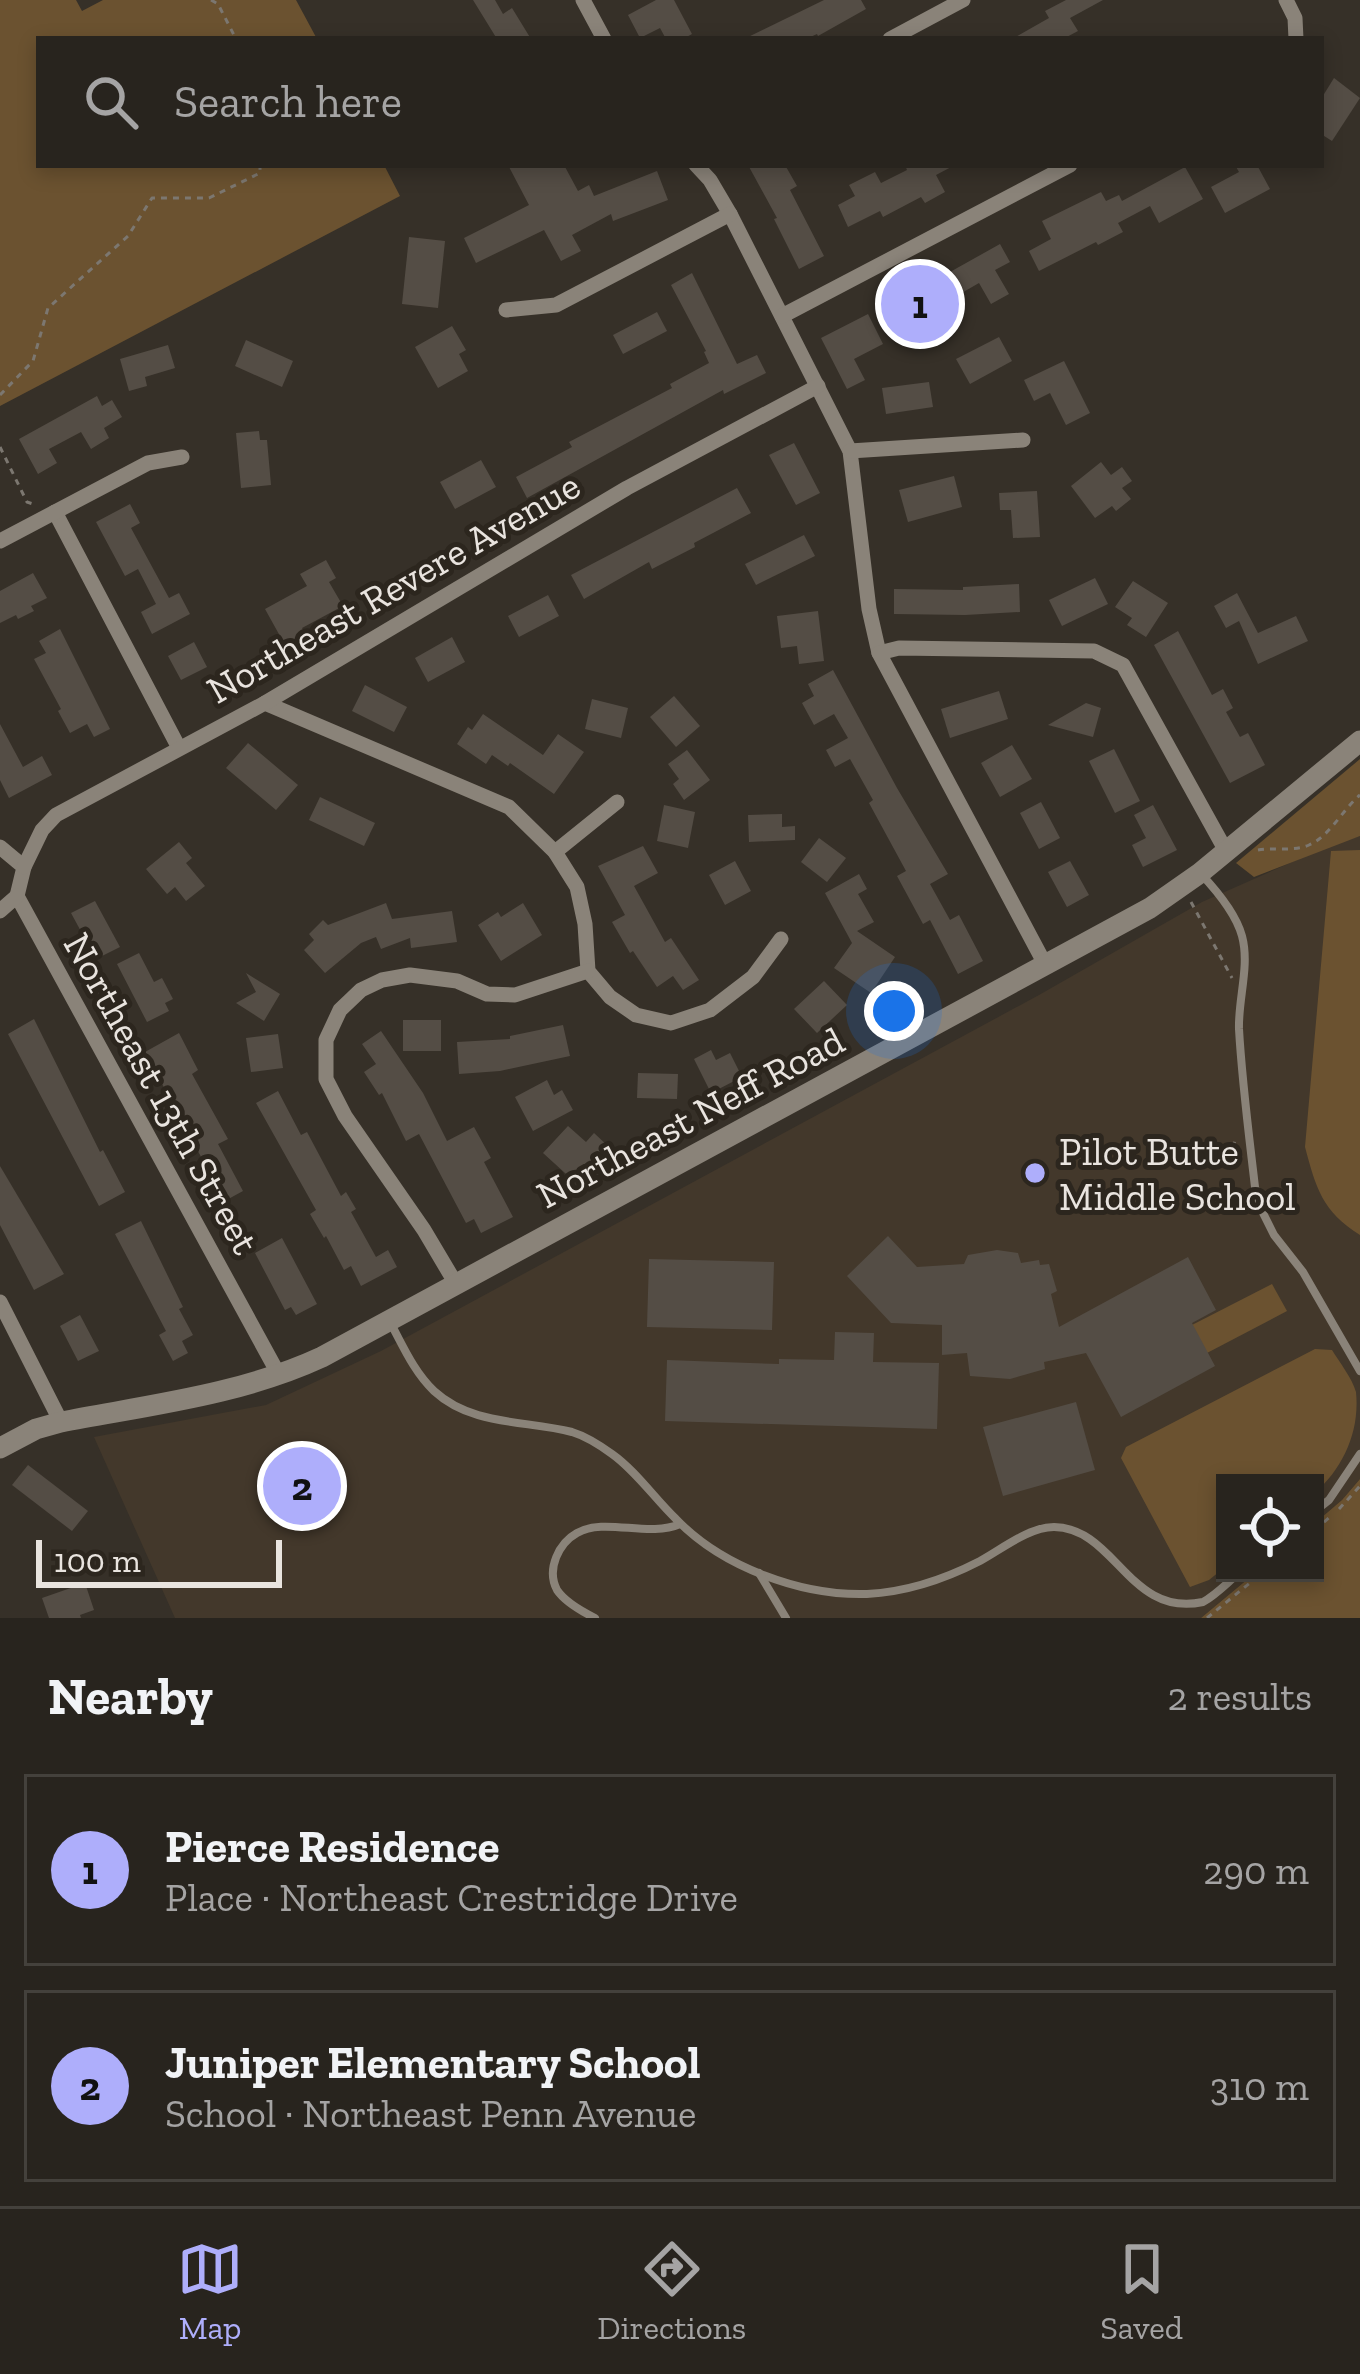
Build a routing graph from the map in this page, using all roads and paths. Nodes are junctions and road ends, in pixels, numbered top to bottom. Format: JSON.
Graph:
{"nodes":[{"id":1,"x":211,"y":0,"type":"edge"},
{"id":2,"x":583,"y":0,"type":"edge"},
{"id":3,"x":964,"y":0,"type":"edge"},
{"id":4,"x":1286,"y":0,"type":"edge"},
{"id":5,"x":234,"y":36,"type":"edge"},
{"id":6,"x":602,"y":36,"type":"edge"},
{"id":7,"x":896,"y":36,"type":"edge"},
{"id":8,"x":1296,"y":36,"type":"edge"},
{"id":9,"x":260,"y":168,"type":"edge"},
{"id":10,"x":699,"y":168,"type":"edge"},
{"id":11,"x":1064,"y":168,"type":"edge"},
{"id":12,"x":730,"y":214,"type":"junction"},
{"id":13,"x":506,"y":310,"type":"dead end"},
{"id":14,"x":782,"y":316,"type":"junction"},
{"id":15,"x":818,"y":386,"type":"junction"},
{"id":16,"x":0,"y":395,"type":"edge"},
{"id":17,"x":1023,"y":440,"type":"dead end"},
{"id":18,"x":0,"y":447,"type":"edge"},
{"id":19,"x":850,"y":451,"type":"junction"},
{"id":20,"x":182,"y":457,"type":"dead end"},
{"id":21,"x":55,"y":512,"type":"junction"},
{"id":22,"x":0,"y":541,"type":"edge"},
{"id":23,"x":879,"y":653,"type":"junction"},
{"id":24,"x":265,"y":703,"type":"junction"},
{"id":25,"x":1360,"y":741,"type":"edge"},
{"id":26,"x":179,"y":748,"type":"junction"},
{"id":27,"x":1360,"y":795,"type":"edge"},
{"id":28,"x":617,"y":802,"type":"dead end"},
{"id":29,"x":0,"y":847,"type":"edge"},
{"id":30,"x":1226,"y":851,"type":"junction"},
{"id":31,"x":555,"y":852,"type":"junction"},
{"id":32,"x":1254,"y":853,"type":"dead end"},
{"id":33,"x":24,"y":867,"type":"junction"},
{"id":34,"x":1200,"y":873,"type":"junction"},
{"id":35,"x":17,"y":896,"type":"junction"},
{"id":36,"x":0,"y":911,"type":"edge"},
{"id":37,"x":782,"y":939,"type":"dead end"},
{"id":38,"x":1046,"y":966,"type":"junction"},
{"id":39,"x":588,"y":971,"type":"junction"},
{"id":40,"x":456,"y":1284,"type":"junction"},
{"id":41,"x":0,"y":1302,"type":"edge"},
{"id":42,"x":389,"y":1321,"type":"junction"},
{"id":43,"x":1360,"y":1371,"type":"edge"},
{"id":44,"x":279,"y":1376,"type":"junction"},
{"id":45,"x":61,"y":1422,"type":"junction"},
{"id":46,"x":0,"y":1448,"type":"edge"},
{"id":47,"x":1360,"y":1454,"type":"edge"},
{"id":48,"x":1324,"y":1504,"type":"edge"},
{"id":49,"x":680,"y":1524,"type":"junction"},
{"id":50,"x":758,"y":1570,"type":"junction"},
{"id":51,"x":1228,"y":1582,"type":"edge"},
{"id":52,"x":1251,"y":1582,"type":"edge"},
{"id":53,"x":595,"y":1618,"type":"edge"},
{"id":54,"x":786,"y":1618,"type":"edge"},
{"id":55,"x":1208,"y":1618,"type":"edge"}],
"edges":[{"from":1,"to":5,"type":"path"},
{"from":2,"to":6,"type":"street"},
{"from":3,"to":7,"type":"street"},
{"from":4,"to":8,"type":"street"},
{"from":9,"to":16,"type":"path"},
{"from":10,"to":12,"type":"street"},
{"from":11,"to":14,"type":"street"},
{"from":12,"to":13,"type":"street"},
{"from":12,"to":14,"type":"street"},
{"from":14,"to":15,"type":"street"},
{"from":15,"to":19,"type":"street"},
{"from":15,"to":24,"type":"street","name":"Northeast Revere Avenue"},
{"from":17,"to":19,"type":"street"},
{"from":18,"to":21,"type":"path"},
{"from":19,"to":23,"type":"street"},
{"from":20,"to":21,"type":"street"},
{"from":21,"to":22,"type":"street"},
{"from":21,"to":26,"type":"street"},
{"from":23,"to":30,"type":"street"},
{"from":23,"to":38,"type":"street"},
{"from":24,"to":26,"type":"street","name":"Northeast Revere Avenue"},
{"from":24,"to":31,"type":"street"},
{"from":25,"to":30,"type":"main road","name":"Northeast Neff Road"},
{"from":26,"to":33,"type":"street","name":"Northeast Revere Avenue"},
{"from":27,"to":32,"type":"path"},
{"from":28,"to":31,"type":"street"},
{"from":29,"to":33,"type":"street"},
{"from":30,"to":34,"type":"main road","name":"Northeast Neff Road"},
{"from":31,"to":39,"type":"street"},
{"from":33,"to":35,"type":"street"},
{"from":34,"to":38,"type":"main road","name":"Northeast Neff Road"},
{"from":34,"to":43,"type":"lane"},
{"from":35,"to":36,"type":"street"},
{"from":35,"to":44,"type":"street","name":"Northeast 13th Street"},
{"from":37,"to":39,"type":"street"},
{"from":38,"to":40,"type":"main road","name":"Northeast Neff Road"},
{"from":39,"to":40,"type":"street"},
{"from":40,"to":42,"type":"main road","name":"Northeast Neff Road"},
{"from":41,"to":45,"type":"street"},
{"from":42,"to":44,"type":"main road","name":"Northeast Neff Road"},
{"from":42,"to":49,"type":"lane"},
{"from":44,"to":45,"type":"main road","name":"Northeast Neff Road"},
{"from":45,"to":46,"type":"main road","name":"Northeast Neff Road"},
{"from":47,"to":48,"type":"lane"},
{"from":49,"to":50,"type":"lane"},
{"from":49,"to":53,"type":"lane"},
{"from":50,"to":51,"type":"lane"},
{"from":50,"to":54,"type":"lane"},
{"from":52,"to":55,"type":"path"}]}
